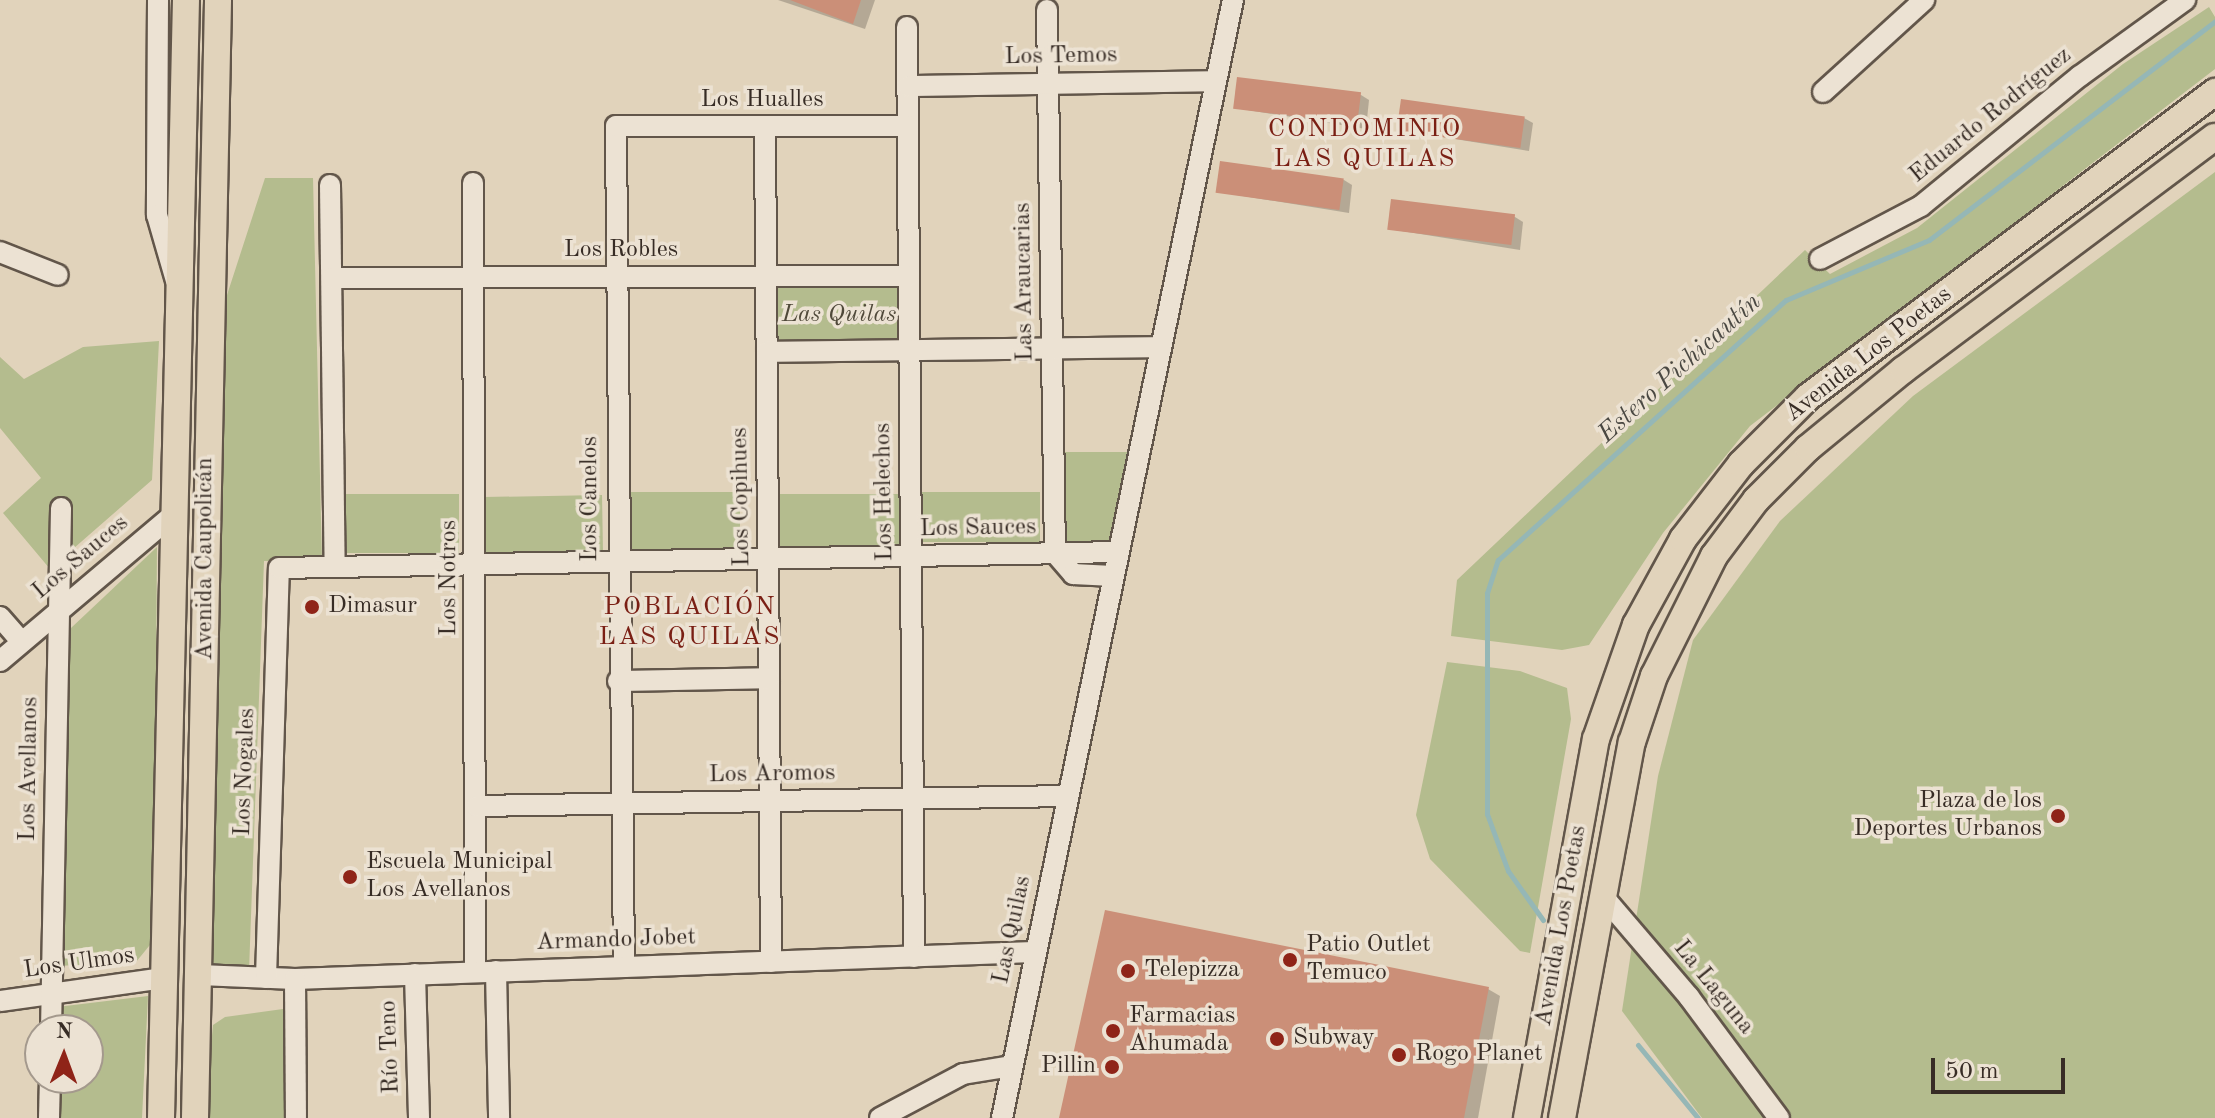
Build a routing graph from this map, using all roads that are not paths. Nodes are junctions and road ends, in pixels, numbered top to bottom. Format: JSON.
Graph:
{"nodes":[{"id":1,"x":158,"y":0,"type":"edge"},
{"id":2,"x":186,"y":0,"type":"edge"},
{"id":3,"x":218,"y":0,"type":"edge"},
{"id":4,"x":1233,"y":0,"type":"edge"},
{"id":5,"x":1924,"y":0,"type":"edge"},
{"id":6,"x":2185,"y":0,"type":"edge"},
{"id":7,"x":1047,"y":10,"type":"dead end"},
{"id":8,"x":907,"y":27,"type":"dead end"},
{"id":9,"x":1216,"y":81,"type":"junction"},
{"id":10,"x":1048,"y":83,"type":"junction"},
{"id":11,"x":908,"y":86,"type":"junction"},
{"id":12,"x":1823,"y":92,"type":"dead end"},
{"id":13,"x":2215,"y":92,"type":"edge"},
{"id":14,"x":616,"y":126,"type":"joint"},
{"id":15,"x":908,"y":126,"type":"junction"},
{"id":16,"x":765,"y":127,"type":"junction"},
{"id":17,"x":2215,"y":137,"type":"edge"},
{"id":18,"x":182,"y":145,"type":"junction"},
{"id":19,"x":473,"y":183,"type":"dead end"},
{"id":20,"x":330,"y":185,"type":"dead end"},
{"id":21,"x":215,"y":189,"type":"junction"},
{"id":22,"x":0,"y":252,"type":"edge"},
{"id":23,"x":1820,"y":259,"type":"dead end"},
{"id":24,"x":58,"y":275,"type":"dead end"},
{"id":25,"x":766,"y":276,"type":"junction"},
{"id":26,"x":909,"y":276,"type":"junction"},
{"id":27,"x":473,"y":277,"type":"junction"},
{"id":28,"x":617,"y":277,"type":"junction"},
{"id":29,"x":333,"y":278,"type":"junction"},
{"id":30,"x":177,"y":285,"type":"junction"},
{"id":31,"x":1160,"y":347,"type":"junction"},
{"id":32,"x":1052,"y":348,"type":"junction"},
{"id":33,"x":910,"y":350,"type":"junction"},
{"id":34,"x":767,"y":352,"type":"junction"},
{"id":35,"x":207,"y":439,"type":"junction"},
{"id":36,"x":61,"y":508,"type":"dead end"},
{"id":37,"x":174,"y":514,"type":"junction"},
{"id":38,"x":1118,"y":552,"type":"junction"},
{"id":39,"x":1055,"y":553,"type":"junction"},
{"id":40,"x":912,"y":556,"type":"junction"},
{"id":41,"x":206,"y":558,"type":"junction"},
{"id":42,"x":769,"y":559,"type":"junction"},
{"id":43,"x":616,"y":561,"type":"junction"},
{"id":44,"x":477,"y":564,"type":"junction"},
{"id":45,"x":335,"y":567,"type":"junction"},
{"id":46,"x":279,"y":568,"type":"joint"},
{"id":47,"x":1113,"y":576,"type":"junction"},
{"id":48,"x":59,"y":611,"type":"junction"},
{"id":49,"x":0,"y":617,"type":"edge"},
{"id":50,"x":22,"y":642,"type":"junction"},
{"id":51,"x":0,"y":661,"type":"edge"},
{"id":52,"x":769,"y":678,"type":"junction"},
{"id":53,"x":618,"y":681,"type":"junction"},
{"id":54,"x":1067,"y":796,"type":"junction"},
{"id":55,"x":913,"y":798,"type":"junction"},
{"id":56,"x":770,"y":801,"type":"junction"},
{"id":57,"x":620,"y":803,"type":"junction"},
{"id":58,"x":477,"y":806,"type":"junction"},
{"id":59,"x":168,"y":821,"type":"junction"},
{"id":60,"x":1602,"y":895,"type":"junction"},
{"id":61,"x":1034,"y":952,"type":"junction"},
{"id":62,"x":914,"y":957,"type":"junction"},
{"id":63,"x":771,"y":962,"type":"junction"},
{"id":64,"x":624,"y":967,"type":"junction"},
{"id":65,"x":486,"y":972,"type":"junction"},
{"id":66,"x":415,"y":974,"type":"junction"},
{"id":67,"x":200,"y":975,"type":"junction"},
{"id":68,"x":164,"y":978,"type":"junction"},
{"id":69,"x":266,"y":978,"type":"junction"},
{"id":70,"x":295,"y":979,"type":"junction"},
{"id":71,"x":52,"y":992,"type":"junction"},
{"id":72,"x":0,"y":1001,"type":"edge"},
{"id":73,"x":1547,"y":1001,"type":"junction"},
{"id":74,"x":51,"y":1014,"type":"edge"},
{"id":75,"x":1012,"y":1066,"type":"junction"},
{"id":76,"x":50,"y":1094,"type":"edge"},
{"id":77,"x":49,"y":1118,"type":"edge"},
{"id":78,"x":161,"y":1118,"type":"edge"},
{"id":79,"x":195,"y":1118,"type":"edge"},
{"id":80,"x":296,"y":1118,"type":"edge"},
{"id":81,"x":419,"y":1118,"type":"edge"},
{"id":82,"x":499,"y":1118,"type":"edge"},
{"id":83,"x":880,"y":1118,"type":"edge"},
{"id":84,"x":1002,"y":1118,"type":"edge"},
{"id":85,"x":1513,"y":1118,"type":"edge"},
{"id":86,"x":1527,"y":1118,"type":"edge"},
{"id":87,"x":1562,"y":1118,"type":"edge"},
{"id":88,"x":1779,"y":1118,"type":"edge"}],
"edges":[{"from":1,"to":30,"type":"street","name":"Avenida Caupolicán"},
{"from":2,"to":18,"type":"main road","name":"Avenida Caupolicán"},
{"from":3,"to":21,"type":"main road","name":"Avenida Caupolicán"},
{"from":4,"to":9,"type":"street","name":"Las Quilas"},
{"from":5,"to":12,"type":"street"},
{"from":6,"to":23,"type":"street","name":"Eduardo Rodríguez"},
{"from":7,"to":10,"type":"street","name":"Las Araucarias"},
{"from":8,"to":11,"type":"street","name":"Los Helechos"},
{"from":9,"to":10,"type":"street","name":"Los Temos"},
{"from":9,"to":31,"type":"street","name":"Las Quilas"},
{"from":10,"to":11,"type":"street","name":"Los Temos"},
{"from":10,"to":32,"type":"street","name":"Las Araucarias"},
{"from":11,"to":15,"type":"street","name":"Los Helechos"},
{"from":13,"to":73,"type":"main road","name":"Avenida Los Poetas"},
{"from":14,"to":16,"type":"street","name":"Los Hualles"},
{"from":14,"to":28,"type":"street","name":"Los Canelos"},
{"from":15,"to":16,"type":"street","name":"Los Hualles"},
{"from":15,"to":26,"type":"street","name":"Los Helechos"},
{"from":16,"to":25,"type":"street","name":"Los Copihues"},
{"from":17,"to":60,"type":"main road","name":"Avenida Los Poetas"},
{"from":18,"to":21,"type":"main road"},
{"from":18,"to":30,"type":"main road","name":"Avenida Caupolicán"},
{"from":19,"to":27,"type":"street","name":"Los Notros"},
{"from":20,"to":29,"type":"street"},
{"from":21,"to":35,"type":"main road","name":"Avenida Caupolicán"},
{"from":22,"to":24,"type":"street"},
{"from":25,"to":26,"type":"street","name":"Los Robles"},
{"from":25,"to":28,"type":"street","name":"Los Robles"},
{"from":25,"to":34,"type":"street","name":"Los Copihues"},
{"from":26,"to":33,"type":"street","name":"Los Helechos"},
{"from":27,"to":28,"type":"street","name":"Los Robles"},
{"from":27,"to":29,"type":"street","name":"Los Robles"},
{"from":27,"to":44,"type":"street","name":"Los Notros"},
{"from":28,"to":43,"type":"street","name":"Los Canelos"},
{"from":29,"to":45,"type":"street"},
{"from":30,"to":37,"type":"main road","name":"Avenida Caupolicán"},
{"from":31,"to":32,"type":"street"},
{"from":31,"to":38,"type":"street","name":"Las Quilas"},
{"from":32,"to":33,"type":"street"},
{"from":32,"to":39,"type":"street","name":"Las Araucarias"},
{"from":33,"to":34,"type":"street"},
{"from":33,"to":40,"type":"street","name":"Los Helechos"},
{"from":34,"to":42,"type":"street","name":"Los Copihues"},
{"from":35,"to":37,"type":"main road"},
{"from":35,"to":41,"type":"main road","name":"Avenida Caupolicán"},
{"from":36,"to":48,"type":"street","name":"Los Avellanos"},
{"from":37,"to":41,"type":"main road"},
{"from":37,"to":48,"type":"street","name":"Los Sauces"},
{"from":37,"to":59,"type":"main road","name":"Avenida Caupolicán"},
{"from":38,"to":39,"type":"street","name":"Los Sauces"},
{"from":38,"to":47,"type":"street","name":"Las Quilas"},
{"from":39,"to":40,"type":"street","name":"Los Sauces"},
{"from":39,"to":47,"type":"street","name":"Los Sauces"},
{"from":40,"to":42,"type":"street","name":"Los Sauces"},
{"from":40,"to":55,"type":"street","name":"Los Helechos"},
{"from":41,"to":67,"type":"main road","name":"Avenida Caupolicán"},
{"from":42,"to":43,"type":"street","name":"Los Sauces"},
{"from":42,"to":52,"type":"street","name":"Los Copihues"},
{"from":43,"to":44,"type":"street","name":"Los Sauces"},
{"from":43,"to":53,"type":"street","name":"Los Canelos"},
{"from":44,"to":45,"type":"street","name":"Los Sauces"},
{"from":44,"to":58,"type":"street","name":"Los Notros"},
{"from":45,"to":46,"type":"street","name":"Los Sauces"},
{"from":46,"to":69,"type":"street","name":"Los Nogales"},
{"from":47,"to":54,"type":"street","name":"Las Quilas"},
{"from":48,"to":50,"type":"street","name":"Los Sauces"},
{"from":48,"to":71,"type":"street","name":"Los Avellanos"},
{"from":49,"to":50,"type":"street"},
{"from":50,"to":51,"type":"street","name":"Los Sauces"},
{"from":52,"to":53,"type":"street"},
{"from":52,"to":56,"type":"street","name":"Los Copihues"},
{"from":53,"to":57,"type":"street","name":"Los Canelos"},
{"from":54,"to":55,"type":"street","name":"Los Aromos"},
{"from":54,"to":61,"type":"street","name":"Las Quilas"},
{"from":55,"to":56,"type":"street","name":"Los Aromos"},
{"from":55,"to":62,"type":"street","name":"Los Helechos"},
{"from":56,"to":57,"type":"street","name":"Los Aromos"},
{"from":56,"to":63,"type":"street","name":"Los Copihues"},
{"from":57,"to":58,"type":"street","name":"Los Aromos"},
{"from":57,"to":64,"type":"street","name":"Los Canelos"},
{"from":58,"to":65,"type":"street","name":"Los Notros"},
{"from":59,"to":67,"type":"main road"},
{"from":59,"to":68,"type":"main road","name":"Avenida Caupolicán"},
{"from":60,"to":87,"type":"main road","name":"Avenida Los Poetas"},
{"from":60,"to":88,"type":"street","name":"La Laguna"},
{"from":61,"to":62,"type":"street","name":"Armando Jobet"},
{"from":61,"to":75,"type":"street","name":"Las Quilas"},
{"from":62,"to":63,"type":"street","name":"Armando Jobet"},
{"from":63,"to":64,"type":"street","name":"Armando Jobet"},
{"from":64,"to":65,"type":"street","name":"Armando Jobet"},
{"from":65,"to":66,"type":"street","name":"Armando Jobet"},
{"from":65,"to":82,"type":"street","name":"Los Notros"},
{"from":66,"to":70,"type":"street","name":"Armando Jobet"},
{"from":66,"to":81,"type":"street","name":"Río Teno"},
{"from":67,"to":69,"type":"street","name":"Armando Jobet"},
{"from":67,"to":79,"type":"main road","name":"Avenida Caupolicán"},
{"from":68,"to":71,"type":"street","name":"Los Ulmos"},
{"from":68,"to":78,"type":"main road","name":"Avenida Caupolicán"},
{"from":69,"to":70,"type":"street","name":"Armando Jobet"},
{"from":70,"to":80,"type":"street"},
{"from":71,"to":72,"type":"street","name":"Los Ulmos"},
{"from":71,"to":74,"type":"street","name":"Los Avellanos"},
{"from":73,"to":85,"type":"main road"},
{"from":73,"to":86,"type":"main road","name":"Avenida Los Poetas"},
{"from":75,"to":83,"type":"street"},
{"from":75,"to":84,"type":"street","name":"Las Quilas"},
{"from":76,"to":77,"type":"street"}]}
